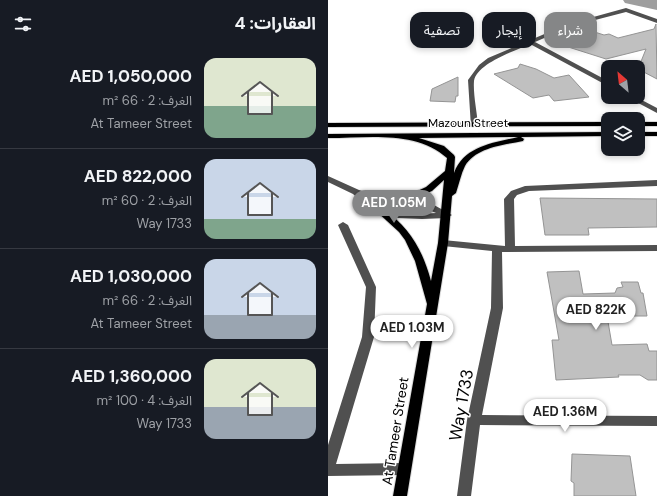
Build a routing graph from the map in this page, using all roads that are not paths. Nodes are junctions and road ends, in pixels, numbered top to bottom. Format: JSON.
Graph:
{"nodes":[{"id":1,"x":657,"y":21,"type":"edge"},
{"id":2,"x":536,"y":39,"type":"edge"},
{"id":3,"x":536,"y":45,"type":"edge"},
{"id":4,"x":516,"y":48,"type":"edge"},
{"id":5,"x":601,"y":80,"type":"edge"},
{"id":6,"x":645,"y":104,"type":"edge"},
{"id":7,"x":657,"y":110,"type":"edge"},
{"id":8,"x":474,"y":124,"type":"junction"},
{"id":9,"x":601,"y":124,"type":"edge"},
{"id":10,"x":645,"y":124,"type":"edge"},
{"id":11,"x":657,"y":124,"type":"edge"},
{"id":12,"x":328,"y":125,"type":"edge"},
{"id":13,"x":601,"y":134,"type":"edge"},
{"id":14,"x":645,"y":134,"type":"edge"},
{"id":15,"x":657,"y":134,"type":"edge"},
{"id":16,"x":537,"y":135,"type":"junction"},
{"id":17,"x":328,"y":136,"type":"edge"},
{"id":18,"x":406,"y":136,"type":"junction"},
{"id":19,"x":449,"y":172,"type":"junction"},
{"id":20,"x":328,"y":179,"type":"edge"},
{"id":21,"x":657,"y":183,"type":"edge"},
{"id":22,"x":356,"y":192,"type":"junction"},
{"id":23,"x":397,"y":203,"type":"junction"},
{"id":24,"x":380,"y":210,"type":"junction"},
{"id":25,"x":447,"y":210,"type":"junction"},
{"id":26,"x":343,"y":225,"type":"dead end"},
{"id":27,"x":443,"y":243,"type":"junction"},
{"id":28,"x":657,"y":248,"type":"edge"},
{"id":29,"x":496,"y":249,"type":"junction"},
{"id":30,"x":510,"y":249,"type":"junction"},
{"id":31,"x":432,"y":305,"type":"junction"},
{"id":32,"x":474,"y":420,"type":"junction"},
{"id":33,"x":657,"y":421,"type":"edge"},
{"id":34,"x":328,"y":469,"type":"edge"},
{"id":35,"x":404,"y":469,"type":"junction"},
{"id":36,"x":400,"y":496,"type":"edge"},
{"id":37,"x":464,"y":496,"type":"edge"}],
"edges":[{"from":1,"to":2,"type":"street"},
{"from":3,"to":5,"type":"street"},
{"from":4,"to":8,"type":"street"},
{"from":6,"to":7,"type":"street"},
{"from":8,"to":9,"type":"main road","name":"Mazoun Street"},
{"from":8,"to":12,"type":"main road","name":"Mazoun Street"},
{"from":10,"to":11,"type":"main road"},
{"from":13,"to":16,"type":"main road","name":"Mazoun Street"},
{"from":14,"to":15,"type":"main road"},
{"from":16,"to":18,"type":"main road","name":"Mazoun Street"},
{"from":16,"to":25,"type":"main road","name":"At Tameer Street"},
{"from":17,"to":18,"type":"main road","name":"Mazoun Street"},
{"from":18,"to":19,"type":"main road","name":"At Tameer Street"},
{"from":19,"to":23,"type":"main road"},
{"from":19,"to":25,"type":"main road","name":"At Tameer Street"},
{"from":20,"to":22,"type":"street"},
{"from":21,"to":30,"type":"street"},
{"from":22,"to":23,"type":"street"},
{"from":22,"to":24,"type":"street"},
{"from":23,"to":25,"type":"street"},
{"from":24,"to":25,"type":"street"},
{"from":24,"to":31,"type":"main road"},
{"from":25,"to":27,"type":"main road","name":"At Tameer Street"},
{"from":26,"to":34,"type":"street"},
{"from":27,"to":29,"type":"street"},
{"from":27,"to":31,"type":"main road","name":"At Tameer Street"},
{"from":28,"to":30,"type":"street"},
{"from":29,"to":30,"type":"street"},
{"from":29,"to":32,"type":"street","name":"Way 1733"},
{"from":31,"to":35,"type":"main road","name":"At Tameer Street"},
{"from":32,"to":33,"type":"street"},
{"from":32,"to":37,"type":"street","name":"Way 1733"},
{"from":34,"to":35,"type":"street"},
{"from":35,"to":36,"type":"main road","name":"At Tameer Street"}]}
